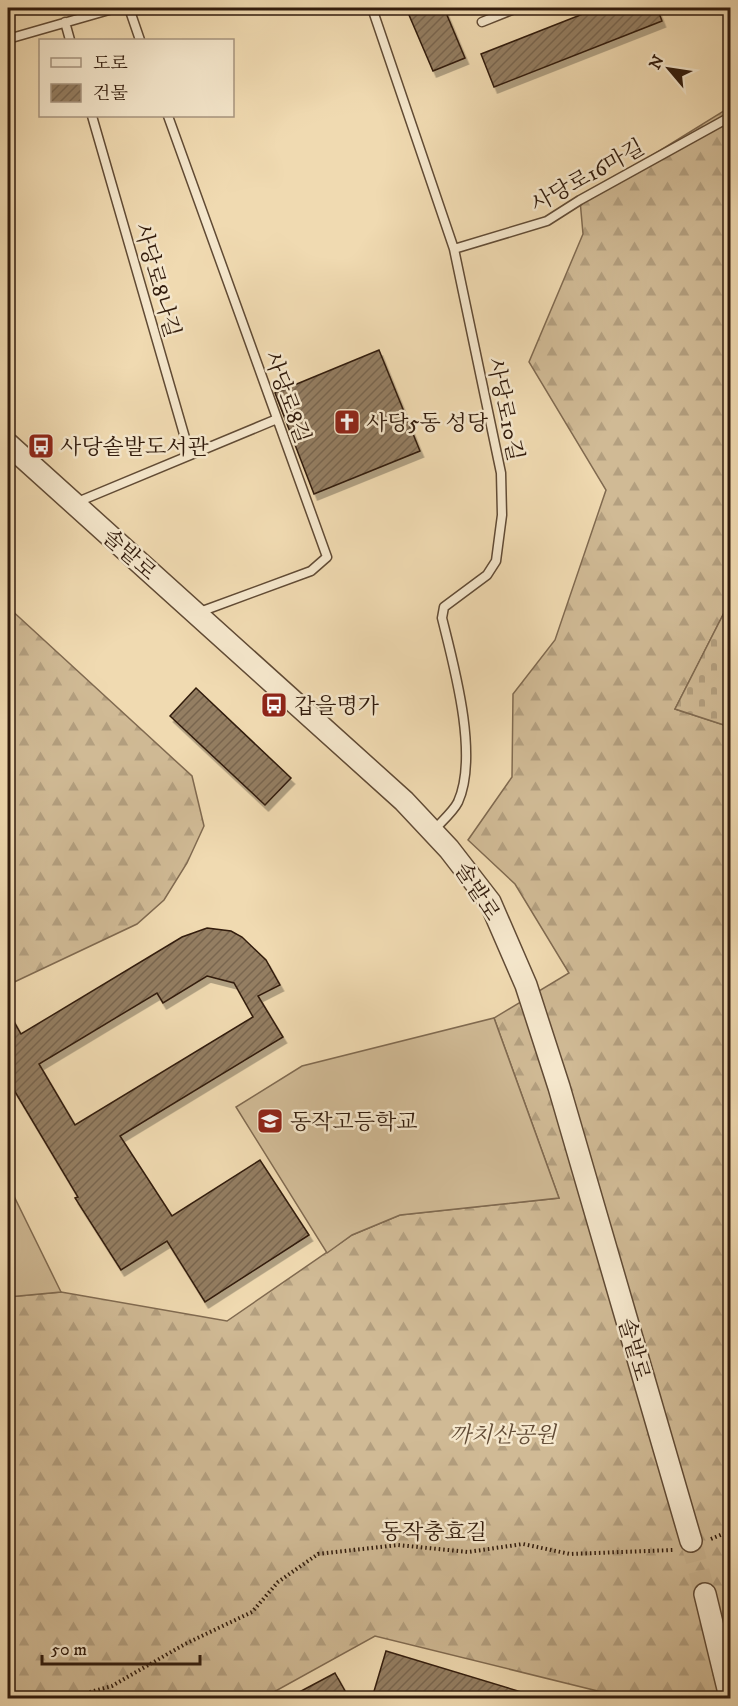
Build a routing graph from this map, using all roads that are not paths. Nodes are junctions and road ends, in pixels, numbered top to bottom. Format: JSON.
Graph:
{"nodes":[{"id":1,"x":116,"y":8,"type":"edge"},
{"id":2,"x":129,"y":8,"type":"edge"},
{"id":3,"x":372,"y":8,"type":"edge"},
{"id":4,"x":517,"y":8,"type":"edge"},
{"id":5,"x":65,"y":22,"type":"junction"},
{"id":6,"x":482,"y":22,"type":"dead end"},
{"id":7,"x":8,"y":39,"type":"edge"},
{"id":8,"x":70,"y":39,"type":"edge"},
{"id":9,"x":140,"y":39,"type":"edge"},
{"id":10,"x":92,"y":117,"type":"edge"},
{"id":11,"x":168,"y":117,"type":"edge"},
{"id":12,"x":730,"y":117,"type":"edge"},
{"id":13,"x":454,"y":249,"type":"junction"},
{"id":14,"x":277,"y":418,"type":"junction"},
{"id":15,"x":8,"y":444,"type":"edge"},
{"id":16,"x":190,"y":455,"type":"junction"},
{"id":17,"x":74,"y":503,"type":"junction"},
{"id":18,"x":196,"y":614,"type":"junction"},
{"id":19,"x":433,"y":831,"type":"junction"},
{"id":20,"x":693,"y":1544,"type":"tunnel mouth"},
{"id":21,"x":705,"y":1594,"type":"tunnel mouth"},
{"id":22,"x":730,"y":1697,"type":"edge"}],
"edges":[{"from":1,"to":5,"type":"lane"},
{"from":2,"to":9,"type":"lane"},
{"from":3,"to":13,"type":"lane","name":"사당로10길"},
{"from":4,"to":6,"type":"lane"},
{"from":5,"to":7,"type":"lane"},
{"from":5,"to":8,"type":"lane"},
{"from":10,"to":16,"type":"lane","name":"사당로8나길"},
{"from":11,"to":14,"type":"lane","name":"사당로8길"},
{"from":12,"to":13,"type":"lane","name":"사당로16마길"},
{"from":13,"to":19,"type":"lane","name":"사당로10길"},
{"from":14,"to":16,"type":"lane"},
{"from":14,"to":18,"type":"lane","name":"사당로8길"},
{"from":15,"to":17,"type":"street","name":"솔밭로"},
{"from":16,"to":17,"type":"lane"},
{"from":17,"to":18,"type":"street","name":"솔밭로"},
{"from":18,"to":19,"type":"street","name":"솔밭로"},
{"from":19,"to":20,"type":"street","name":"솔밭로"},
{"from":21,"to":22,"type":"street"}]}
